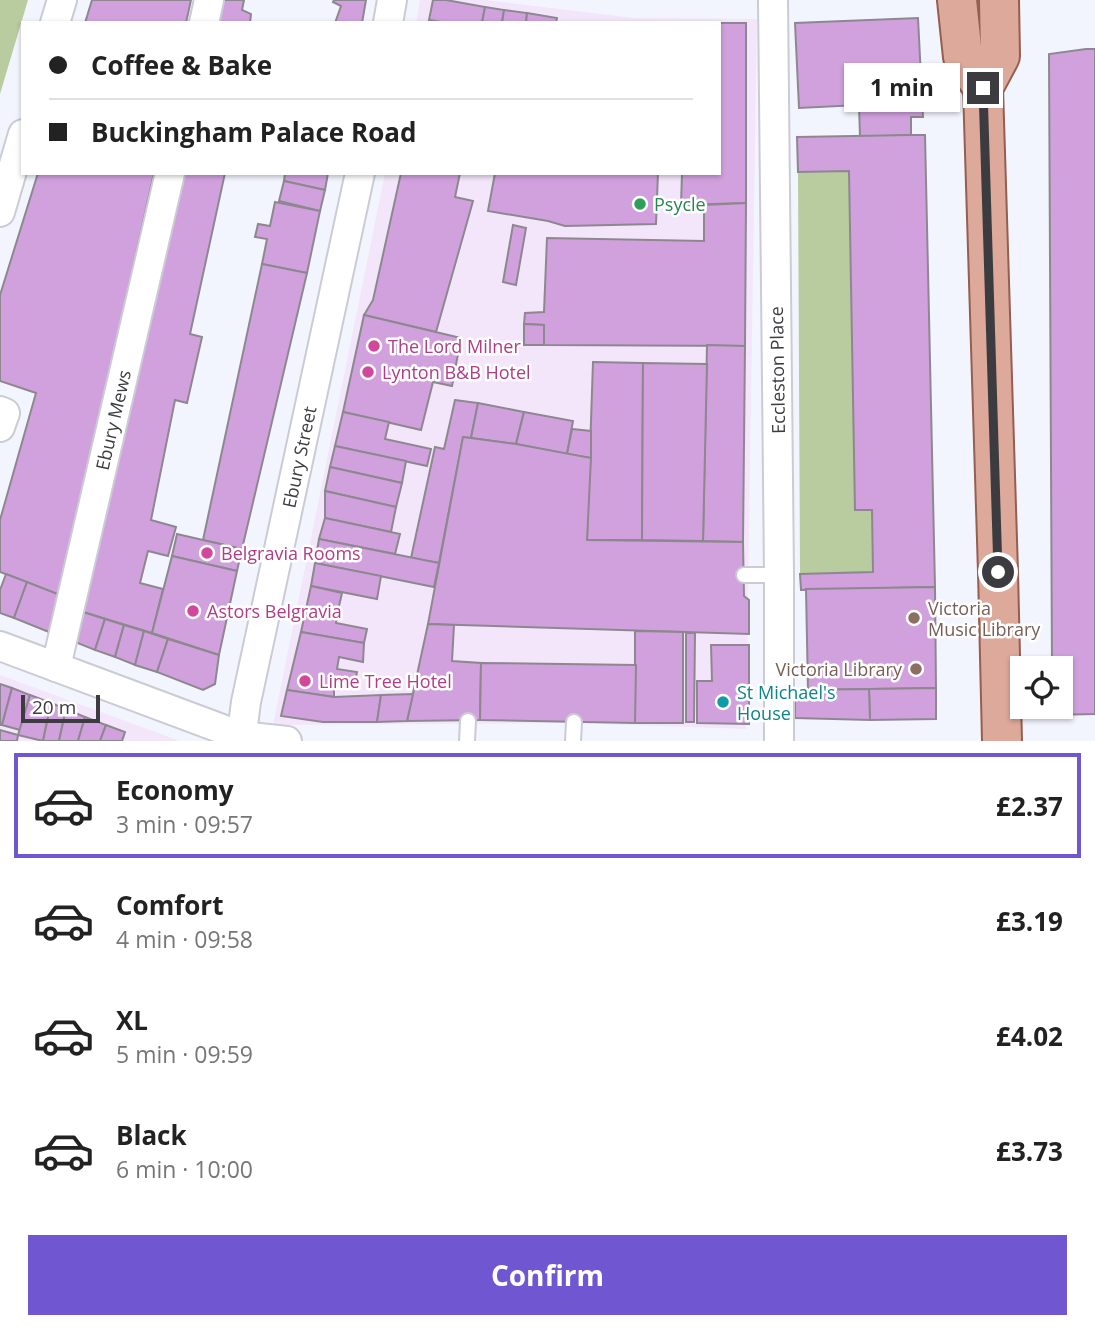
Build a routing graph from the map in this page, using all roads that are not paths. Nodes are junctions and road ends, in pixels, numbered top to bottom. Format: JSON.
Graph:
{"nodes":[{"id":1,"x":62,"y":0,"type":"edge"},
{"id":2,"x":209,"y":0,"type":"edge"},
{"id":3,"x":392,"y":0,"type":"edge"},
{"id":4,"x":774,"y":0,"type":"edge"},
{"id":5,"x":957,"y":0,"type":"edge"},
{"id":6,"x":999,"y":0,"type":"edge"},
{"id":7,"x":56,"y":21,"type":"edge"},
{"id":8,"x":204,"y":21,"type":"edge"},
{"id":9,"x":388,"y":21,"type":"edge"},
{"id":10,"x":983,"y":88,"type":"junction"},
{"id":11,"x":21,"y":141,"type":"edge"},
{"id":12,"x":170,"y":175,"type":"edge"},
{"id":13,"x":360,"y":175,"type":"edge"},
{"id":14,"x":0,"y":212,"type":"edge"},
{"id":15,"x":0,"y":411,"type":"edge"},
{"id":16,"x":0,"y":427,"type":"edge"},
{"id":17,"x":744,"y":575,"type":"dead end"},
{"id":18,"x":779,"y":575,"type":"junction"},
{"id":19,"x":0,"y":646,"type":"edge"},
{"id":20,"x":56,"y":667,"type":"junction"},
{"id":21,"x":468,"y":721,"type":"dead end"},
{"id":22,"x":574,"y":722,"type":"dead end"},
{"id":23,"x":241,"y":738,"type":"edge"},
{"id":24,"x":287,"y":741,"type":"edge"},
{"id":25,"x":467,"y":741,"type":"edge"},
{"id":26,"x":573,"y":741,"type":"edge"},
{"id":27,"x":779,"y":741,"type":"edge"},
{"id":28,"x":1002,"y":741,"type":"edge"}],
"edges":[{"from":1,"to":7,"type":"street"},
{"from":2,"to":8,"type":"street"},
{"from":3,"to":9,"type":"street"},
{"from":4,"to":18,"type":"street","name":"Eccleston Place"},
{"from":5,"to":10,"type":"main road"},
{"from":6,"to":10,"type":"main road"},
{"from":10,"to":28,"type":"main road"},
{"from":11,"to":14,"type":"street"},
{"from":12,"to":20,"type":"street","name":"Ebury Mews"},
{"from":13,"to":23,"type":"street","name":"Ebury Street"},
{"from":15,"to":16,"type":"street"},
{"from":17,"to":18,"type":"lane"},
{"from":18,"to":27,"type":"street","name":"Eccleston Place"},
{"from":19,"to":20,"type":"street"},
{"from":20,"to":23,"type":"street"},
{"from":21,"to":25,"type":"lane"},
{"from":22,"to":26,"type":"lane"},
{"from":23,"to":24,"type":"street"}]}
